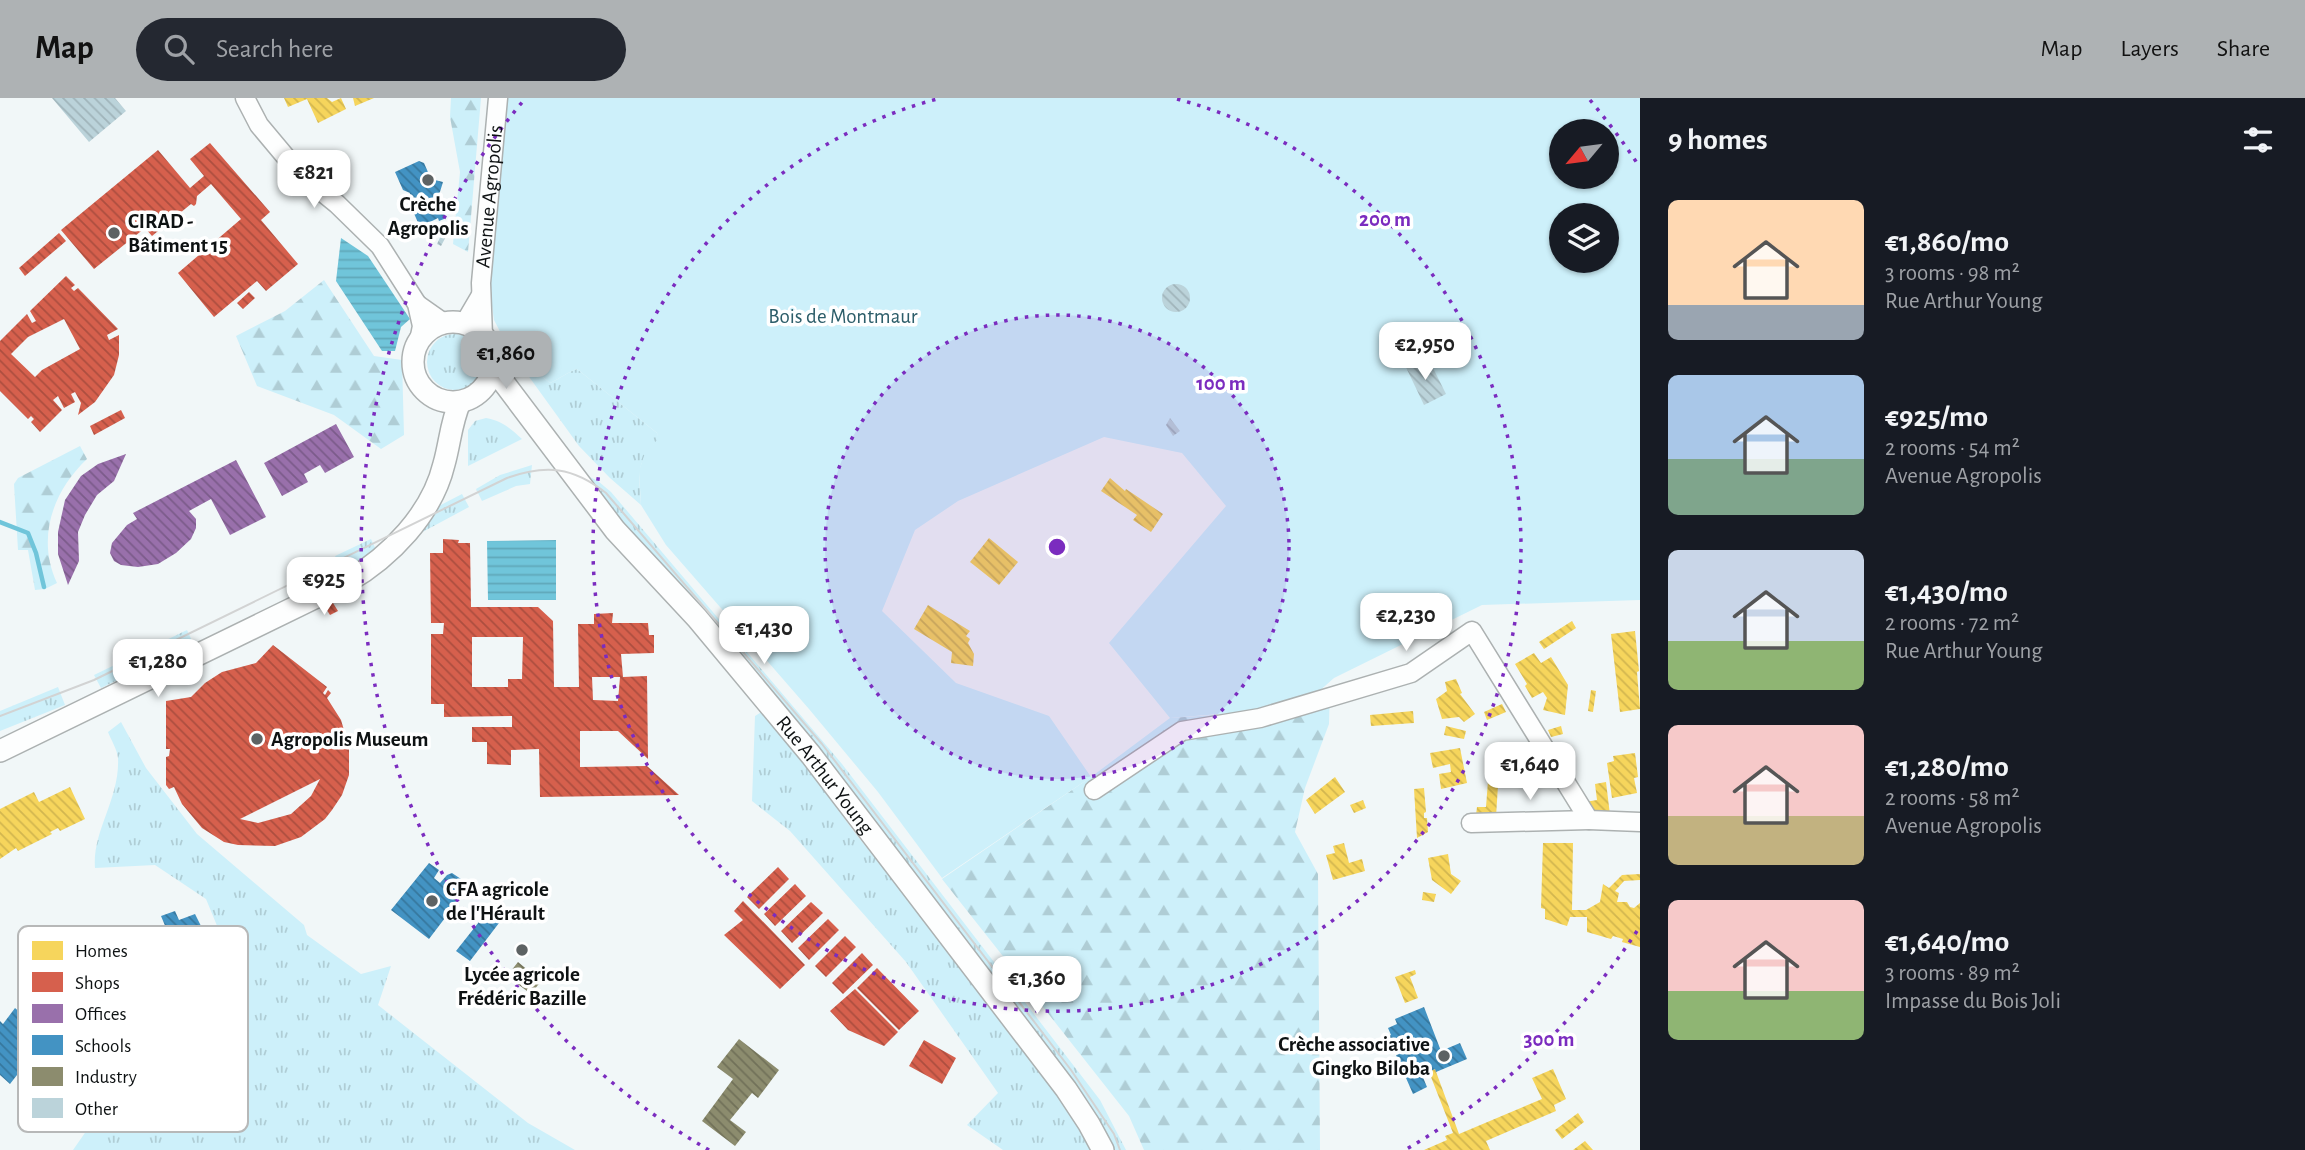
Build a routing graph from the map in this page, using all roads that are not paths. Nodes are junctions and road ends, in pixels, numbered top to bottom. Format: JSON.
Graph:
{"nodes":[{"id":1,"x":245,"y":98,"type":"edge"},
{"id":2,"x":498,"y":98,"type":"edge"},
{"id":3,"x":481,"y":295,"type":"junction"},
{"id":4,"x":417,"y":304,"type":"junction"},
{"id":5,"x":454,"y":323,"type":"junction"},
{"id":6,"x":483,"y":336,"type":"junction"},
{"id":7,"x":419,"y":341,"type":"junction"},
{"id":8,"x":492,"y":367,"type":"junction"},
{"id":9,"x":426,"y":391,"type":"junction"},
{"id":10,"x":469,"y":397,"type":"junction"},
{"id":11,"x":529,"y":413,"type":"junction"},
{"id":12,"x":446,"y":452,"type":"junction"},
{"id":13,"x":0,"y":751,"type":"edge"},
{"id":14,"x":1094,"y":790,"type":"dead end"},
{"id":15,"x":1590,"y":820,"type":"junction"},
{"id":16,"x":1471,"y":822,"type":"dead end"},
{"id":17,"x":1640,"y":822,"type":"edge"},
{"id":18,"x":1102,"y":1150,"type":"edge"}],
"edges":[{"from":1,"to":4,"type":"street"},
{"from":2,"to":3,"type":"street","name":"Avenue Agropolis"},
{"from":3,"to":5,"type":"street","name":"Avenue Agropolis"},
{"from":3,"to":6,"type":"street","name":"Avenue Agropolis"},
{"from":4,"to":5,"type":"street"},
{"from":4,"to":7,"type":"street"},
{"from":5,"to":6,"type":"street"},
{"from":5,"to":7,"type":"street"},
{"from":6,"to":8,"type":"street"},
{"from":7,"to":9,"type":"street"},
{"from":8,"to":10,"type":"street"},
{"from":8,"to":11,"type":"street","name":"Rue Arthur Young"},
{"from":9,"to":10,"type":"street"},
{"from":9,"to":12,"type":"street"},
{"from":10,"to":11,"type":"street"},
{"from":10,"to":12,"type":"street"},
{"from":11,"to":18,"type":"street","name":"Rue Arthur Young"},
{"from":12,"to":13,"type":"street"},
{"from":14,"to":15,"type":"street"},
{"from":15,"to":16,"type":"street"},
{"from":15,"to":17,"type":"street"}]}
